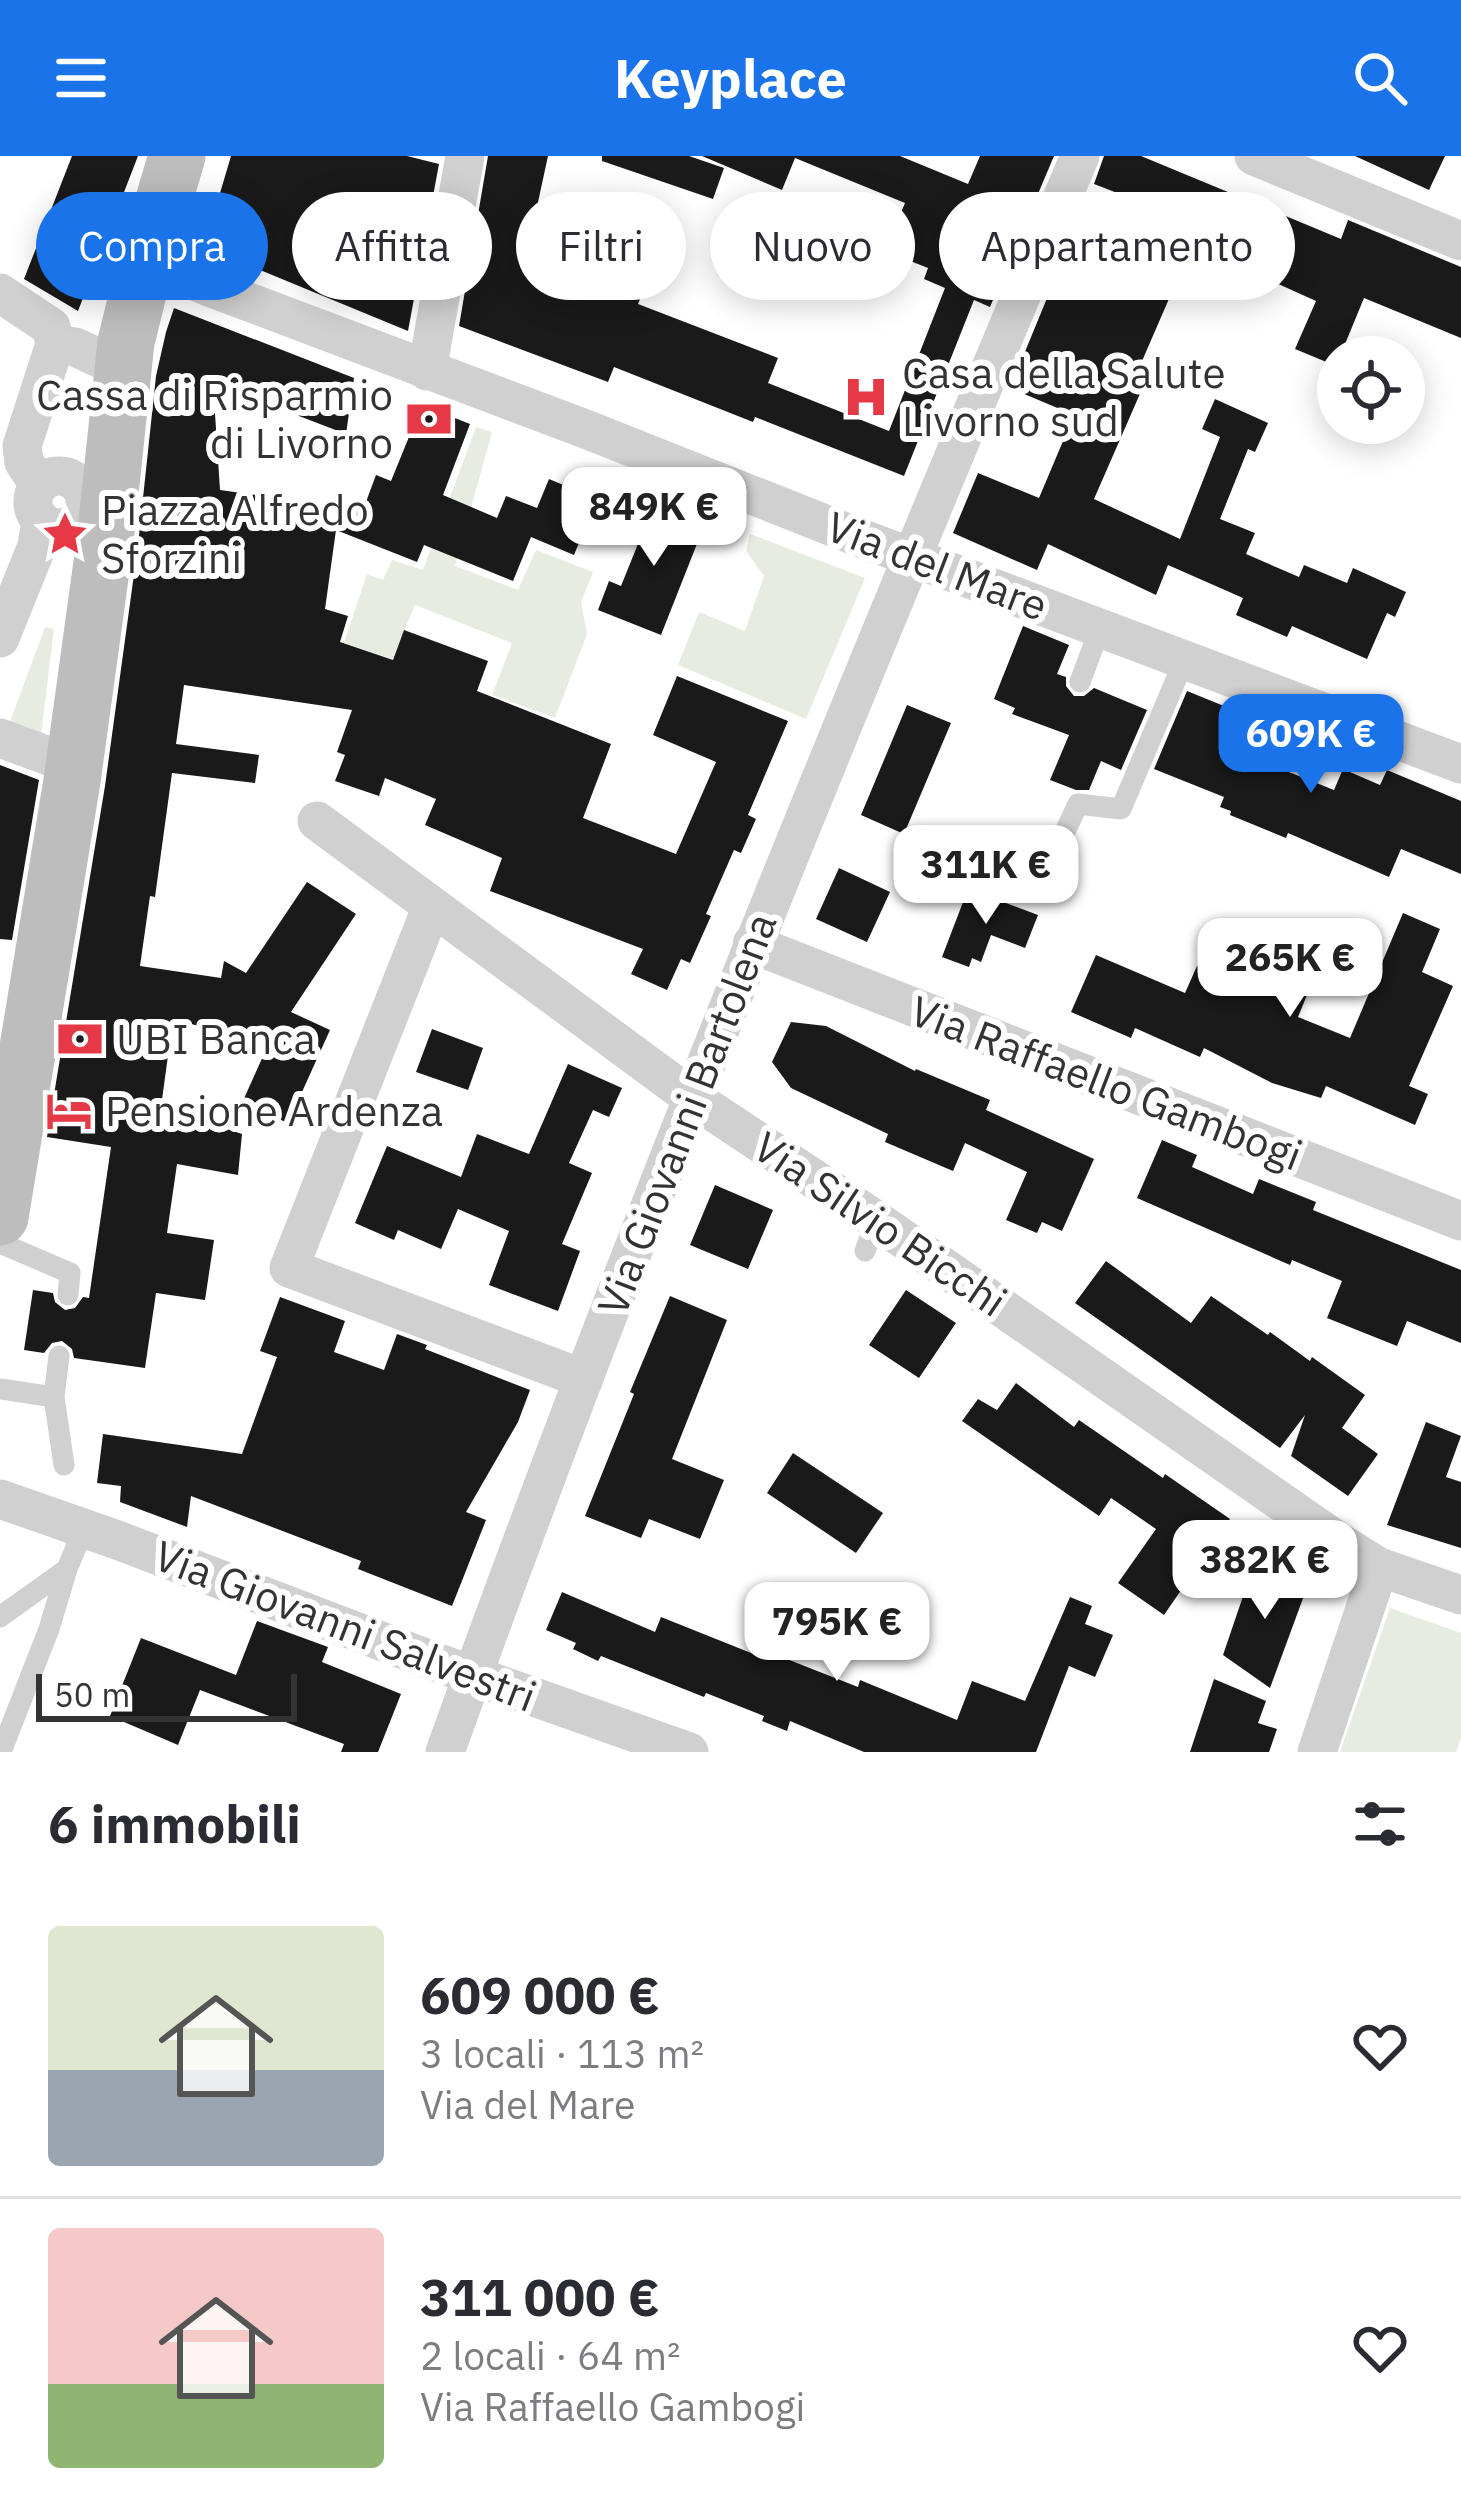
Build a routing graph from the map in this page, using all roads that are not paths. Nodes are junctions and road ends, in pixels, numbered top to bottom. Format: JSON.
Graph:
{"nodes":[{"id":1,"x":177,"y":156,"type":"edge"},
{"id":2,"x":465,"y":156,"type":"edge"},
{"id":3,"x":1080,"y":156,"type":"edge"},
{"id":4,"x":1254,"y":156,"type":"edge"},
{"id":5,"x":166,"y":192,"type":"edge"},
{"id":6,"x":1461,"y":241,"type":"edge"},
{"id":7,"x":7,"y":297,"type":"edge"},
{"id":8,"x":124,"y":300,"type":"edge"},
{"id":9,"x":247,"y":300,"type":"edge"},
{"id":10,"x":95,"y":350,"type":"junction"},
{"id":11,"x":427,"y":370,"type":"junction"},
{"id":12,"x":60,"y":502,"type":"edge"},
{"id":13,"x":911,"y":557,"type":"junction"},
{"id":14,"x":1100,"y":628,"type":"junction"},
{"id":15,"x":0,"y":638,"type":"edge"},
{"id":16,"x":1184,"y":661,"type":"junction"},
{"id":17,"x":1080,"y":682,"type":"dead end"},
{"id":18,"x":0,"y":738,"type":"edge"},
{"id":19,"x":1461,"y":764,"type":"edge"},
{"id":20,"x":72,"y":773,"type":"junction"},
{"id":21,"x":317,"y":821,"type":"dead end"},
{"id":22,"x":1046,"y":872,"type":"dead end"},
{"id":23,"x":432,"y":906,"type":"junction"},
{"id":24,"x":752,"y":944,"type":"junction"},
{"id":25,"x":692,"y":1096,"type":"junction"},
{"id":26,"x":0,"y":1217,"type":"edge"},
{"id":27,"x":1461,"y":1221,"type":"edge"},
{"id":28,"x":0,"y":1243,"type":"edge"},
{"id":29,"x":68,"y":1295,"type":"dead end"},
{"id":30,"x":59,"y":1356,"type":"dead end"},
{"id":31,"x":584,"y":1379,"type":"junction"},
{"id":32,"x":0,"y":1389,"type":"edge"},
{"id":33,"x":54,"y":1397,"type":"junction"},
{"id":34,"x":64,"y":1466,"type":"dead end"},
{"id":35,"x":0,"y":1499,"type":"edge"},
{"id":36,"x":84,"y":1528,"type":"junction"},
{"id":37,"x":1378,"y":1567,"type":"junction"},
{"id":38,"x":67,"y":1569,"type":"junction"},
{"id":39,"x":1461,"y":1595,"type":"edge"},
{"id":40,"x":0,"y":1617,"type":"edge"},
{"id":41,"x":472,"y":1675,"type":"junction"},
{"id":42,"x":2,"y":1752,"type":"edge"},
{"id":43,"x":445,"y":1752,"type":"edge"},
{"id":44,"x":689,"y":1752,"type":"edge"},
{"id":45,"x":1317,"y":1752,"type":"edge"}],
"edges":[{"from":1,"to":5,"type":"main road"},
{"from":2,"to":11,"type":"street"},
{"from":3,"to":13,"type":"street","name":"Via Giovanni Bartolena"},
{"from":4,"to":6,"type":"street"},
{"from":7,"to":10,"type":"street"},
{"from":8,"to":10,"type":"main road"},
{"from":9,"to":11,"type":"street","name":"Via del Mare"},
{"from":10,"to":12,"type":"main road"},
{"from":10,"to":12,"type":"street"},
{"from":11,"to":13,"type":"street","name":"Via del Mare"},
{"from":12,"to":15,"type":"street"},
{"from":12,"to":20,"type":"main road"},
{"from":13,"to":14,"type":"street","name":"Via del Mare"},
{"from":13,"to":24,"type":"street","name":"Via Giovanni Bartolena"},
{"from":14,"to":16,"type":"street","name":"Via del Mare"},
{"from":14,"to":17,"type":"lane"},
{"from":16,"to":19,"type":"street","name":"Via del Mare"},
{"from":16,"to":22,"type":"lane"},
{"from":18,"to":20,"type":"street"},
{"from":20,"to":26,"type":"main road"},
{"from":21,"to":23,"type":"street","name":"Via Silvio Bicchi"},
{"from":23,"to":25,"type":"street","name":"Via Silvio Bicchi"},
{"from":23,"to":31,"type":"street"},
{"from":24,"to":25,"type":"street","name":"Via Giovanni Bartolena"},
{"from":24,"to":27,"type":"street","name":"Via Raffaello Gambogi"},
{"from":25,"to":31,"type":"street","name":"Via Giovanni Bartolena"},
{"from":25,"to":37,"type":"street","name":"Via Silvio Bicchi"},
{"from":28,"to":29,"type":"lane"},
{"from":30,"to":33,"type":"lane"},
{"from":31,"to":41,"type":"street","name":"Via Giovanni Bartolena"},
{"from":32,"to":33,"type":"lane"},
{"from":33,"to":34,"type":"lane"},
{"from":35,"to":36,"type":"street","name":"Via Giovanni Salvestri"},
{"from":36,"to":38,"type":"lane"},
{"from":36,"to":41,"type":"street","name":"Via Giovanni Salvestri"},
{"from":37,"to":39,"type":"street","name":"Via Silvio Bicchi"},
{"from":37,"to":45,"type":"street"},
{"from":38,"to":40,"type":"lane"},
{"from":38,"to":42,"type":"lane"},
{"from":41,"to":43,"type":"street","name":"Via Giovanni Bartolena"},
{"from":41,"to":44,"type":"street","name":"Via Giovanni Salvestri"}]}
